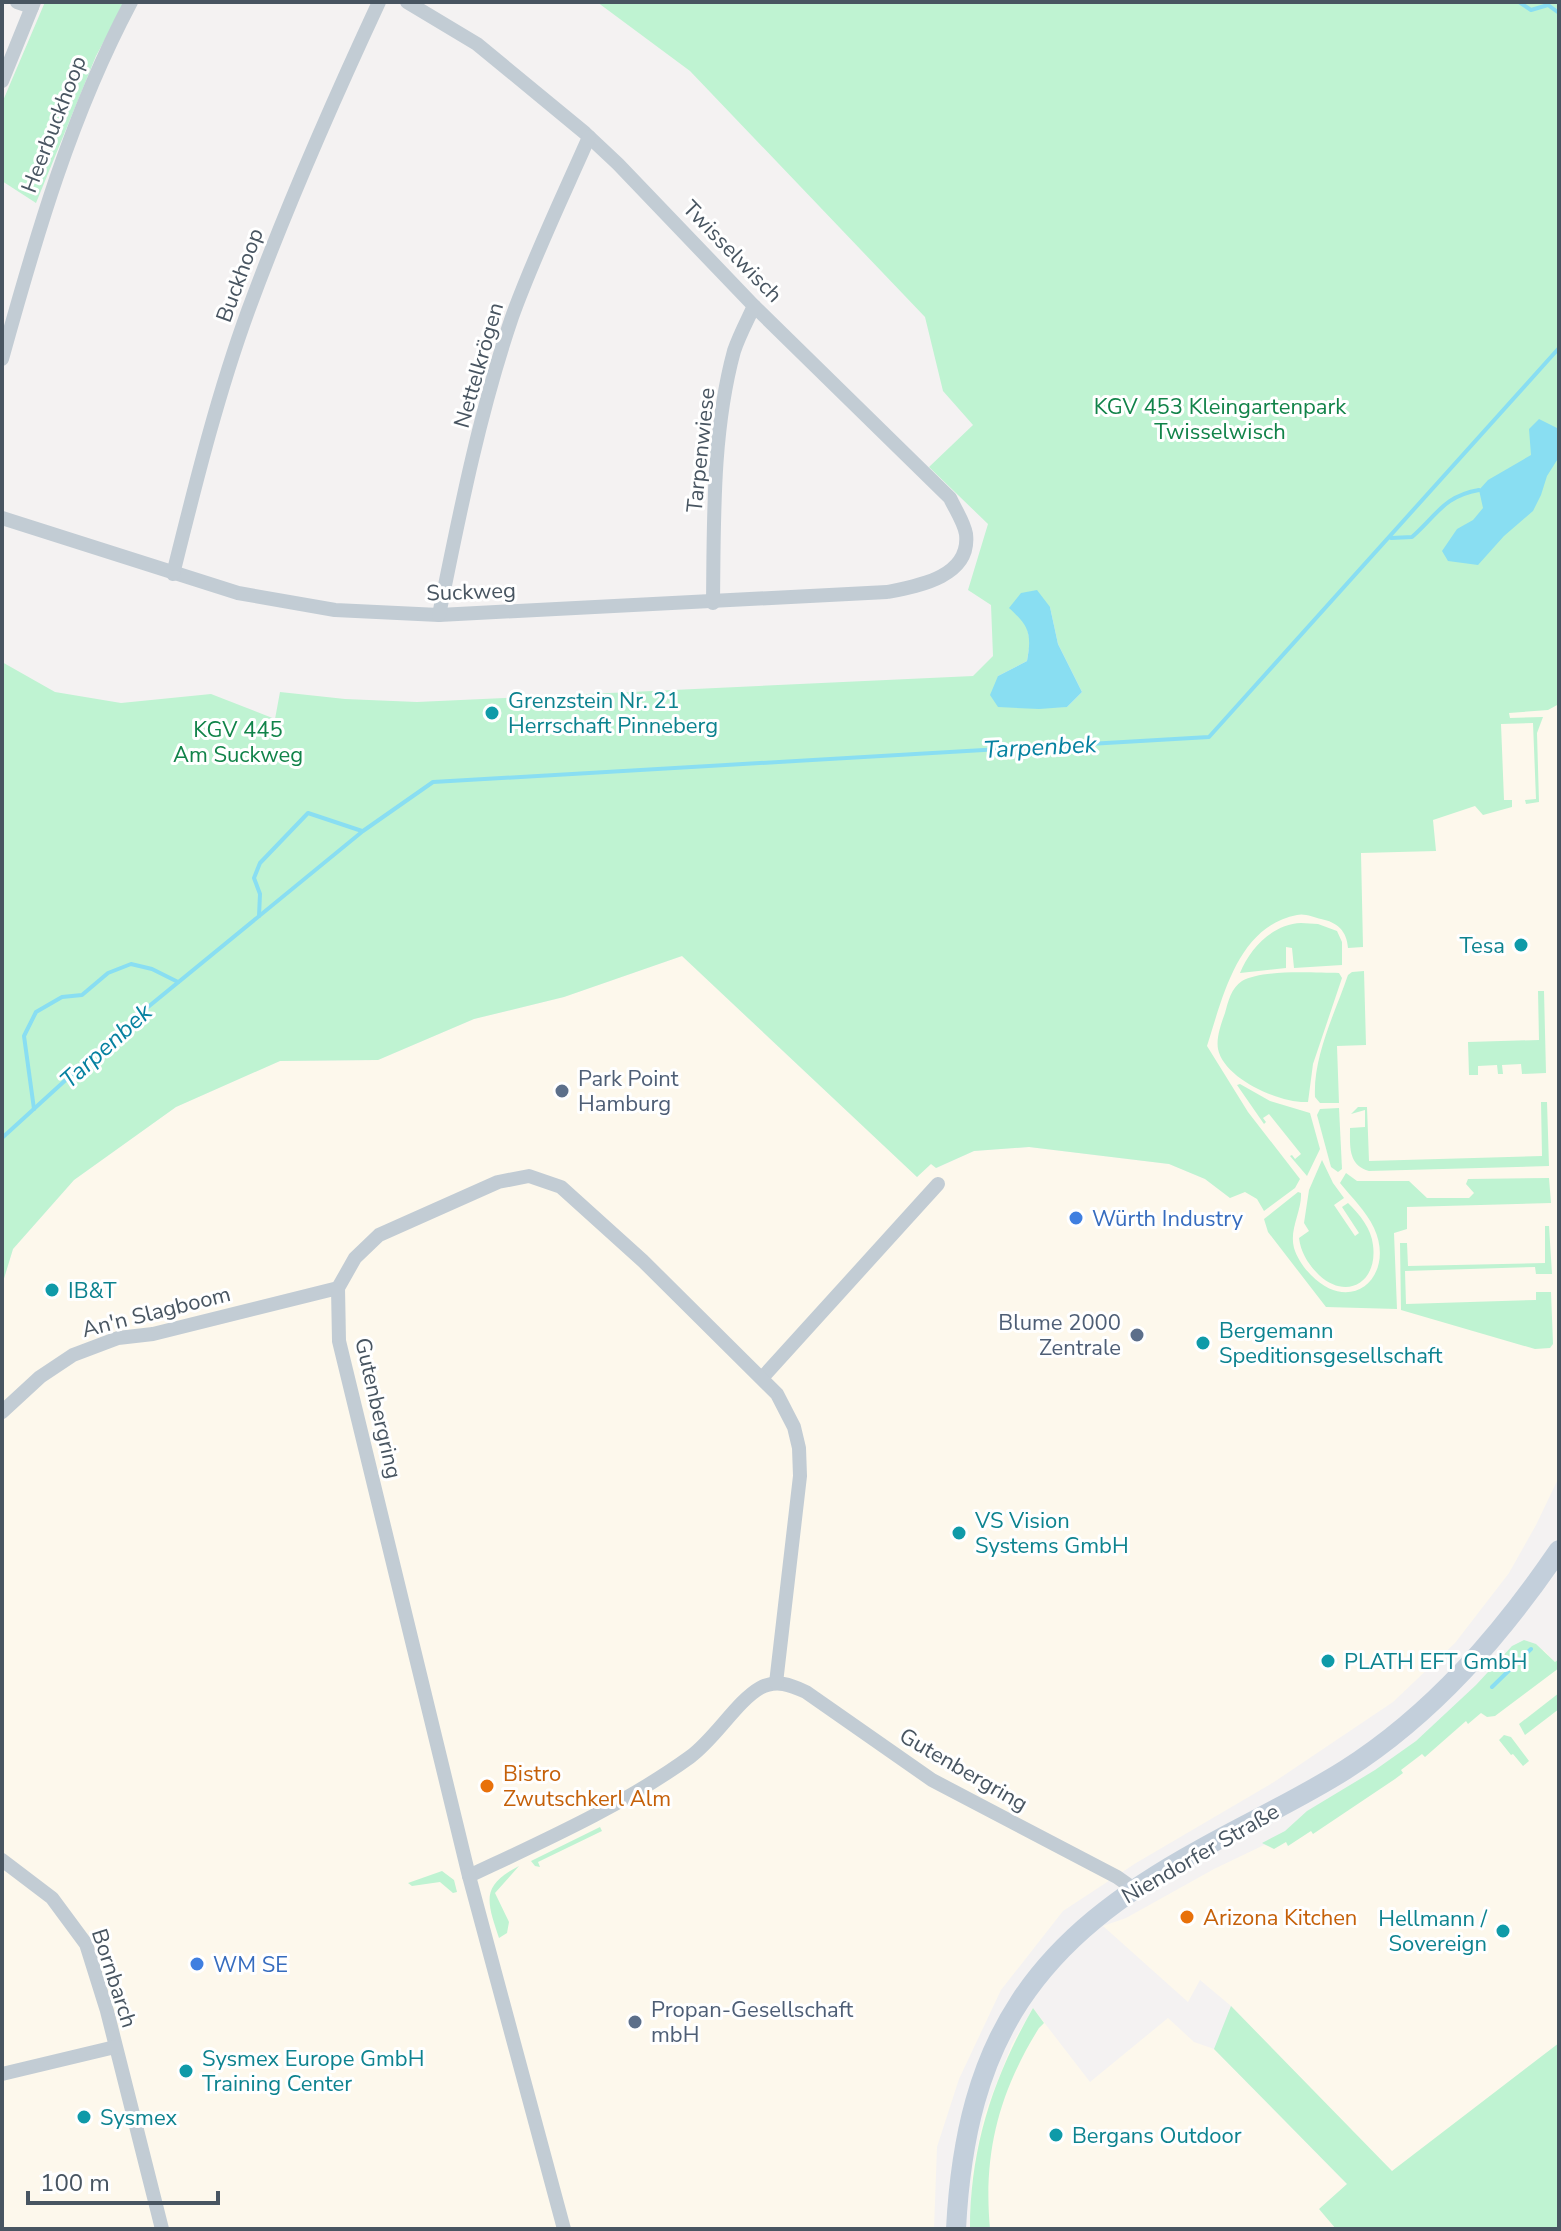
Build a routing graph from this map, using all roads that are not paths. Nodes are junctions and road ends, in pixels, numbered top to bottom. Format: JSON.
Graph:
{"nodes":[{"id":1,"x":17,"y":2,"type":"edge"},
{"id":2,"x":131,"y":2,"type":"edge"},
{"id":3,"x":379,"y":2,"type":"edge"},
{"id":4,"x":407,"y":2,"type":"edge"},
{"id":5,"x":33,"y":5,"type":"edge"},
{"id":6,"x":2,"y":81,"type":"edge"},
{"id":7,"x":589,"y":137,"type":"junction"},
{"id":8,"x":754,"y":306,"type":"junction"},
{"id":9,"x":2,"y":359,"type":"edge"},
{"id":10,"x":2,"y":518,"type":"edge"},
{"id":11,"x":951,"y":571,"type":"joint"},
{"id":12,"x":173,"y":574,"type":"junction"},
{"id":13,"x":713,"y":603,"type":"junction"},
{"id":14,"x":439,"y":615,"type":"junction"},
{"id":15,"x":938,"y":1184,"type":"dead end"},
{"id":16,"x":338,"y":1288,"type":"junction"},
{"id":17,"x":762,"y":1378,"type":"junction"},
{"id":18,"x":2,"y":1412,"type":"edge"},
{"id":19,"x":1559,"y":1550,"type":"edge"},
{"id":20,"x":776,"y":1683,"type":"junction"},
{"id":21,"x":2,"y":1860,"type":"edge"},
{"id":22,"x":469,"y":1876,"type":"junction"},
{"id":23,"x":1134,"y":1889,"type":"junction"},
{"id":24,"x":115,"y":2047,"type":"junction"},
{"id":25,"x":2,"y":2074,"type":"edge"},
{"id":26,"x":162,"y":2229,"type":"edge"},
{"id":27,"x":564,"y":2229,"type":"edge"},
{"id":28,"x":956,"y":2229,"type":"edge"}],
"edges":[{"from":1,"to":5,"type":"street"},
{"from":2,"to":9,"type":"street","name":"Heerbuckhoop"},
{"from":3,"to":12,"type":"street","name":"Buckhoop"},
{"from":4,"to":7,"type":"street","name":"Twisselwisch"},
{"from":5,"to":6,"type":"street"},
{"from":7,"to":8,"type":"street","name":"Twisselwisch"},
{"from":7,"to":14,"type":"street","name":"Nettelkrögen"},
{"from":8,"to":11,"type":"street","name":"Twisselwisch"},
{"from":8,"to":13,"type":"street","name":"Tarpenwiese"},
{"from":10,"to":12,"type":"street","name":"Suckweg"},
{"from":11,"to":13,"type":"street","name":"Suckweg"},
{"from":12,"to":14,"type":"street","name":"Suckweg"},
{"from":13,"to":14,"type":"street","name":"Suckweg"},
{"from":15,"to":17,"type":"street"},
{"from":16,"to":17,"type":"street"},
{"from":16,"to":18,"type":"street","name":"An'n Slagboom"},
{"from":16,"to":22,"type":"street","name":"Gutenbergring"},
{"from":17,"to":20,"type":"street"},
{"from":19,"to":23,"type":"main road","name":"Niendorfer Straße"},
{"from":20,"to":22,"type":"street"},
{"from":20,"to":23,"type":"street","name":"Gutenbergring"},
{"from":21,"to":24,"type":"street","name":"Bornbarch"},
{"from":22,"to":27,"type":"street","name":"Gutenbergring"},
{"from":23,"to":28,"type":"main road","name":"Niendorfer Straße"},
{"from":24,"to":25,"type":"street","name":"Bornbarch"},
{"from":24,"to":26,"type":"street","name":"Bornbarch"}]}
